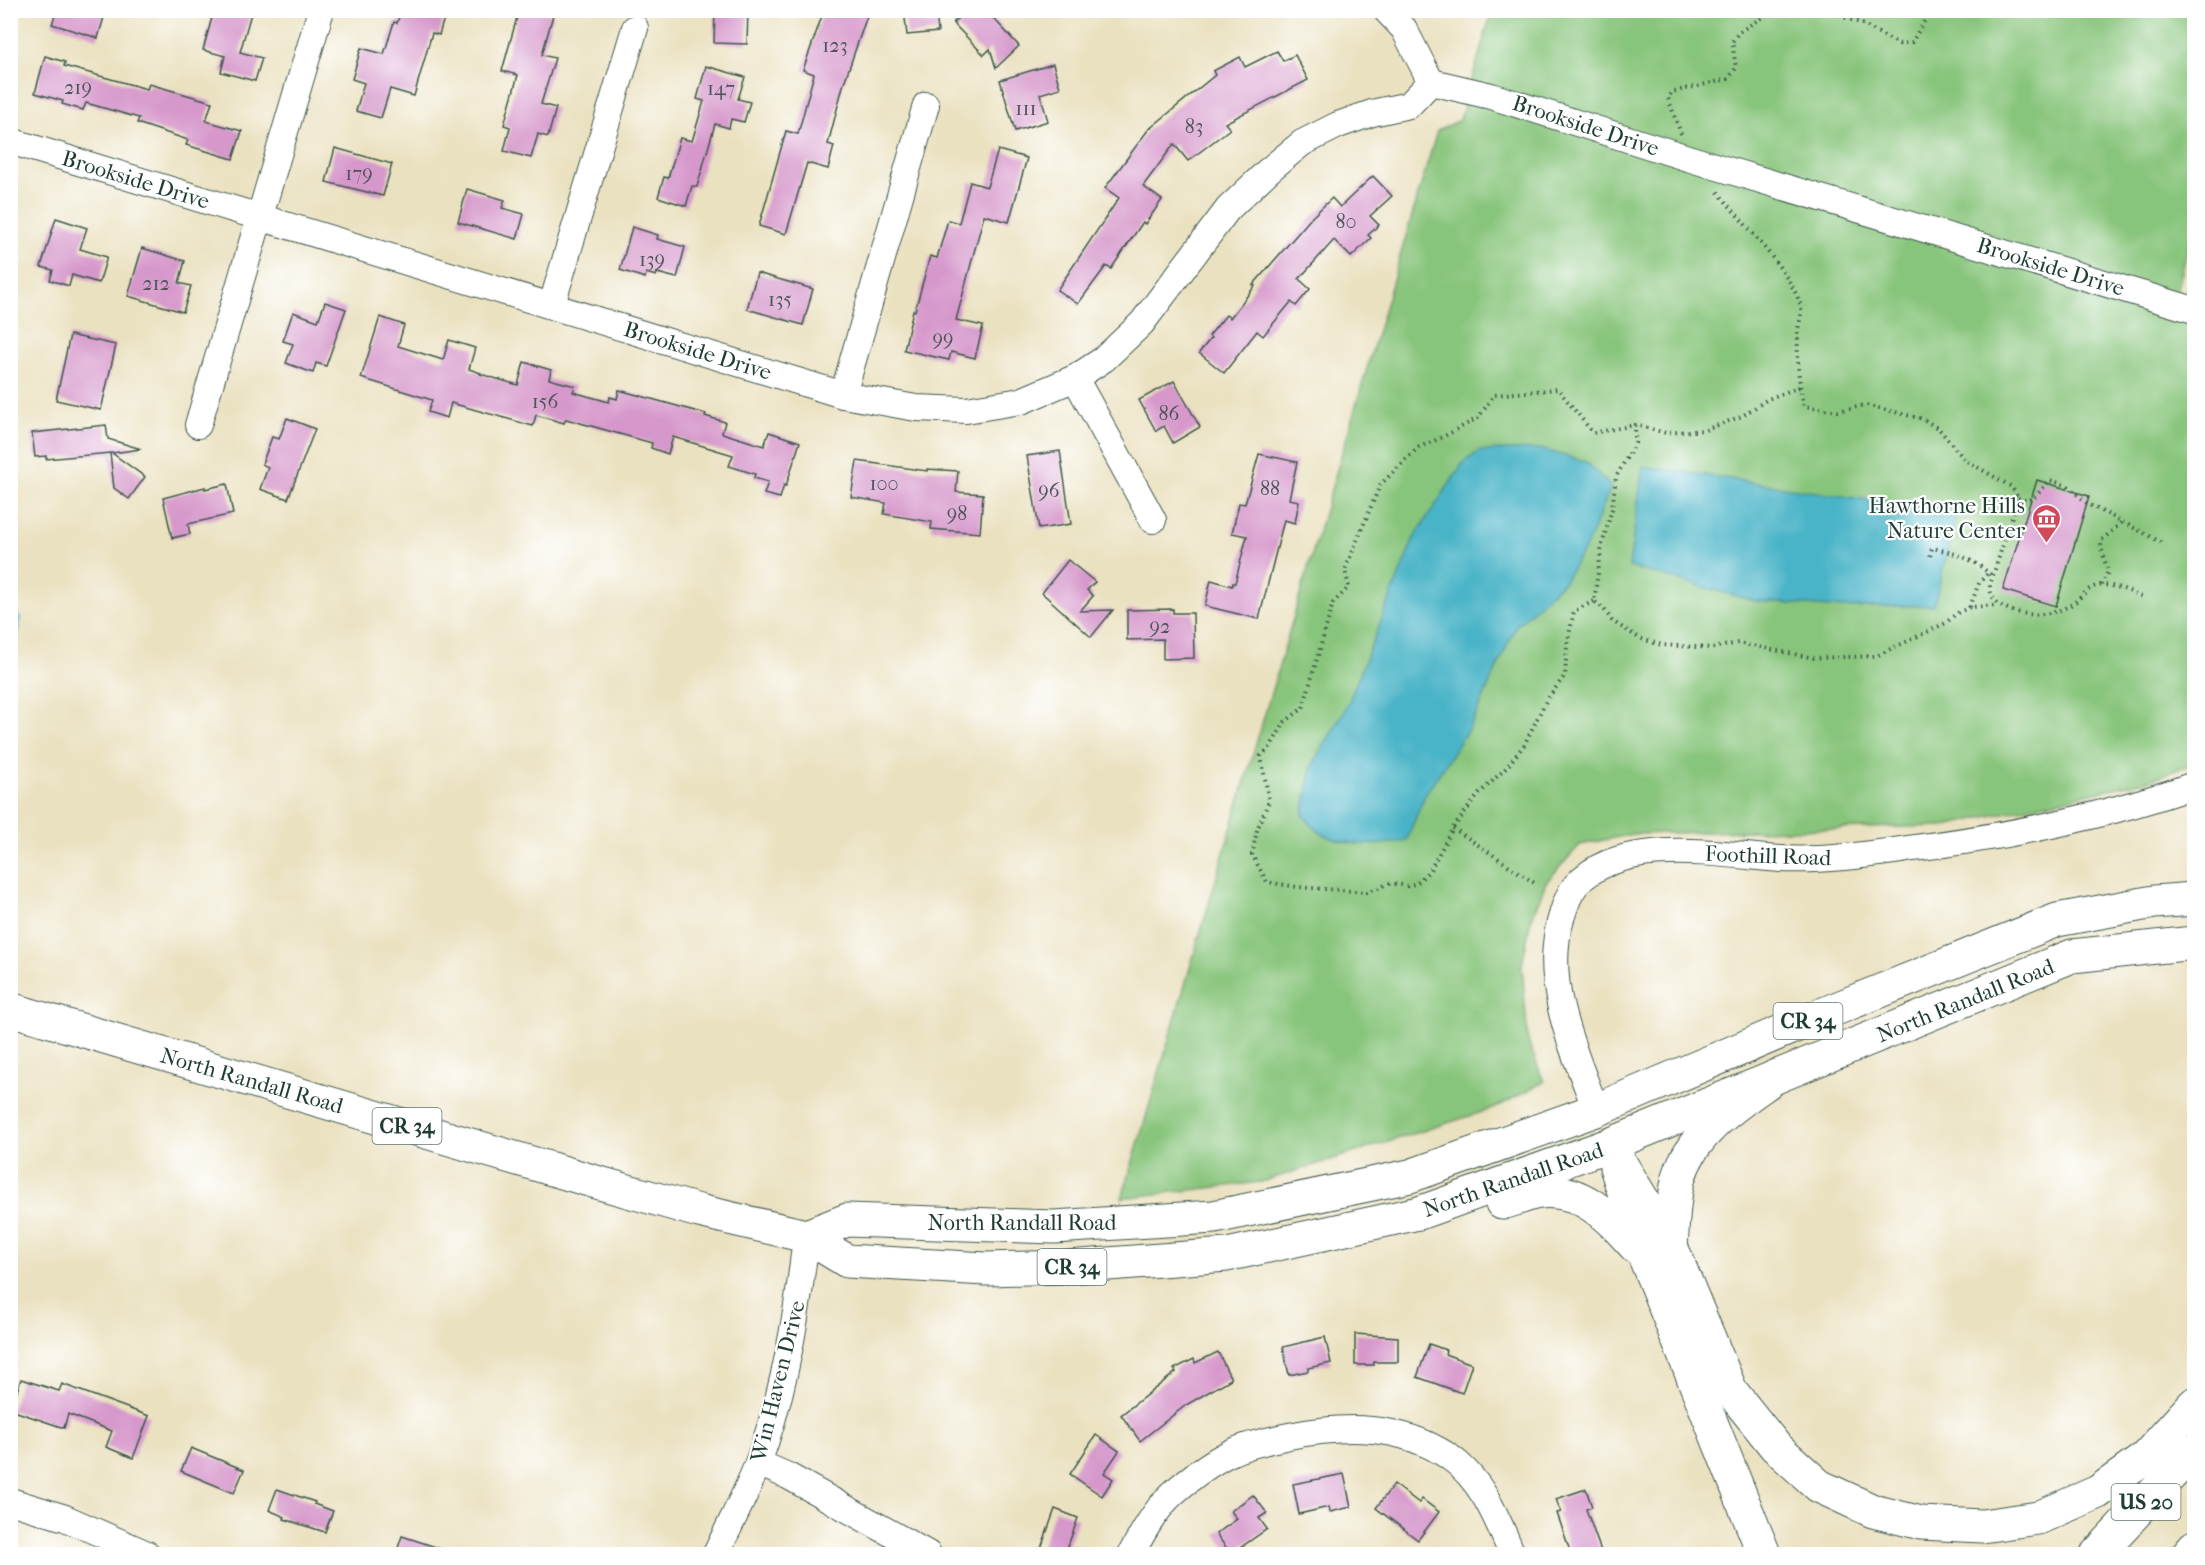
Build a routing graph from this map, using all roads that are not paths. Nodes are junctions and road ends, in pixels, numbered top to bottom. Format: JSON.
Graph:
{"nodes":[{"id":1,"x":321,"y":10,"type":"edge"},
{"id":2,"x":1386,"y":10,"type":"edge"},
{"id":3,"x":635,"y":28,"type":"dead end"},
{"id":4,"x":1431,"y":82,"type":"junction"},
{"id":5,"x":926,"y":105,"type":"dead end"},
{"id":6,"x":10,"y":141,"type":"edge"},
{"id":7,"x":262,"y":217,"type":"junction"},
{"id":8,"x":552,"y":304,"type":"junction"},
{"id":9,"x":2194,"y":310,"type":"edge"},
{"id":10,"x":1075,"y":378,"type":"junction"},
{"id":11,"x":843,"y":395,"type":"junction"},
{"id":12,"x":198,"y":425,"type":"dead end"},
{"id":13,"x":1153,"y":520,"type":"dead end"},
{"id":14,"x":2194,"y":785,"type":"edge"},
{"id":15,"x":2194,"y":899,"type":"edge"},
{"id":16,"x":2194,"y":943,"type":"edge"},
{"id":17,"x":10,"y":1008,"type":"edge"},
{"id":18,"x":1776,"y":1076,"type":"junction"},
{"id":19,"x":1596,"y":1110,"type":"junction"},
{"id":20,"x":1609,"y":1145,"type":"junction"},
{"id":21,"x":1343,"y":1229,"type":"junction"},
{"id":22,"x":806,"y":1236,"type":"junction"},
{"id":23,"x":1657,"y":1251,"type":"junction"},
{"id":24,"x":2194,"y":1404,"type":"edge"},
{"id":25,"x":2194,"y":1450,"type":"edge"},
{"id":26,"x":758,"y":1463,"type":"junction"},
{"id":27,"x":10,"y":1502,"type":"edge"},
{"id":28,"x":2194,"y":1547,"type":"edge"},
{"id":29,"x":147,"y":1554,"type":"edge"},
{"id":30,"x":716,"y":1554,"type":"edge"},
{"id":31,"x":928,"y":1554,"type":"edge"},
{"id":32,"x":1131,"y":1554,"type":"edge"},
{"id":33,"x":1512,"y":1554,"type":"edge"},
{"id":34,"x":1764,"y":1554,"type":"edge"},
{"id":35,"x":2097,"y":1554,"type":"edge"},
{"id":36,"x":2188,"y":1554,"type":"edge"}],
"edges":[{"from":1,"to":7,"type":"street"},
{"from":2,"to":4,"type":"street"},
{"from":3,"to":8,"type":"street"},
{"from":4,"to":9,"type":"street","name":"Brookside Drive"},
{"from":4,"to":10,"type":"street","name":"Brookside Drive"},
{"from":5,"to":11,"type":"street"},
{"from":6,"to":7,"type":"street","name":"Brookside Drive"},
{"from":7,"to":8,"type":"street","name":"Brookside Drive"},
{"from":7,"to":12,"type":"street"},
{"from":8,"to":11,"type":"street","name":"Brookside Drive"},
{"from":10,"to":11,"type":"street","name":"Brookside Drive"},
{"from":10,"to":13,"type":"street"},
{"from":14,"to":19,"type":"street","name":"Foothill Road"},
{"from":15,"to":19,"type":"main road","name":"North Randall Road","number":"CR 34"},
{"from":16,"to":18,"type":"main road","name":"North Randall Road","number":"CR 34"},
{"from":17,"to":22,"type":"main road","name":"North Randall Road","number":"CR 34"},
{"from":18,"to":20,"type":"main road","name":"North Randall Road","number":"CR 34"},
{"from":18,"to":23,"type":"main road"},
{"from":19,"to":22,"type":"main road","name":"North Randall Road","number":"CR 34"},
{"from":20,"to":21,"type":"main road","name":"North Randall Road","number":"CR 34"},
{"from":20,"to":23,"type":"main road"},
{"from":21,"to":22,"type":"main road","name":"North Randall Road","number":"CR 34"},
{"from":21,"to":23,"type":"main road"},
{"from":22,"to":26,"type":"street","name":"Win Haven Drive"},
{"from":23,"to":24,"type":"main road"},
{"from":23,"to":34,"type":"main road"},
{"from":25,"to":35,"type":"main road","number":"US 20"},
{"from":26,"to":30,"type":"street","name":"Win Haven Drive"},
{"from":26,"to":31,"type":"street"},
{"from":27,"to":29,"type":"street"},
{"from":28,"to":36,"type":"main road","number":"US 20"},
{"from":32,"to":33,"type":"street"}]}
